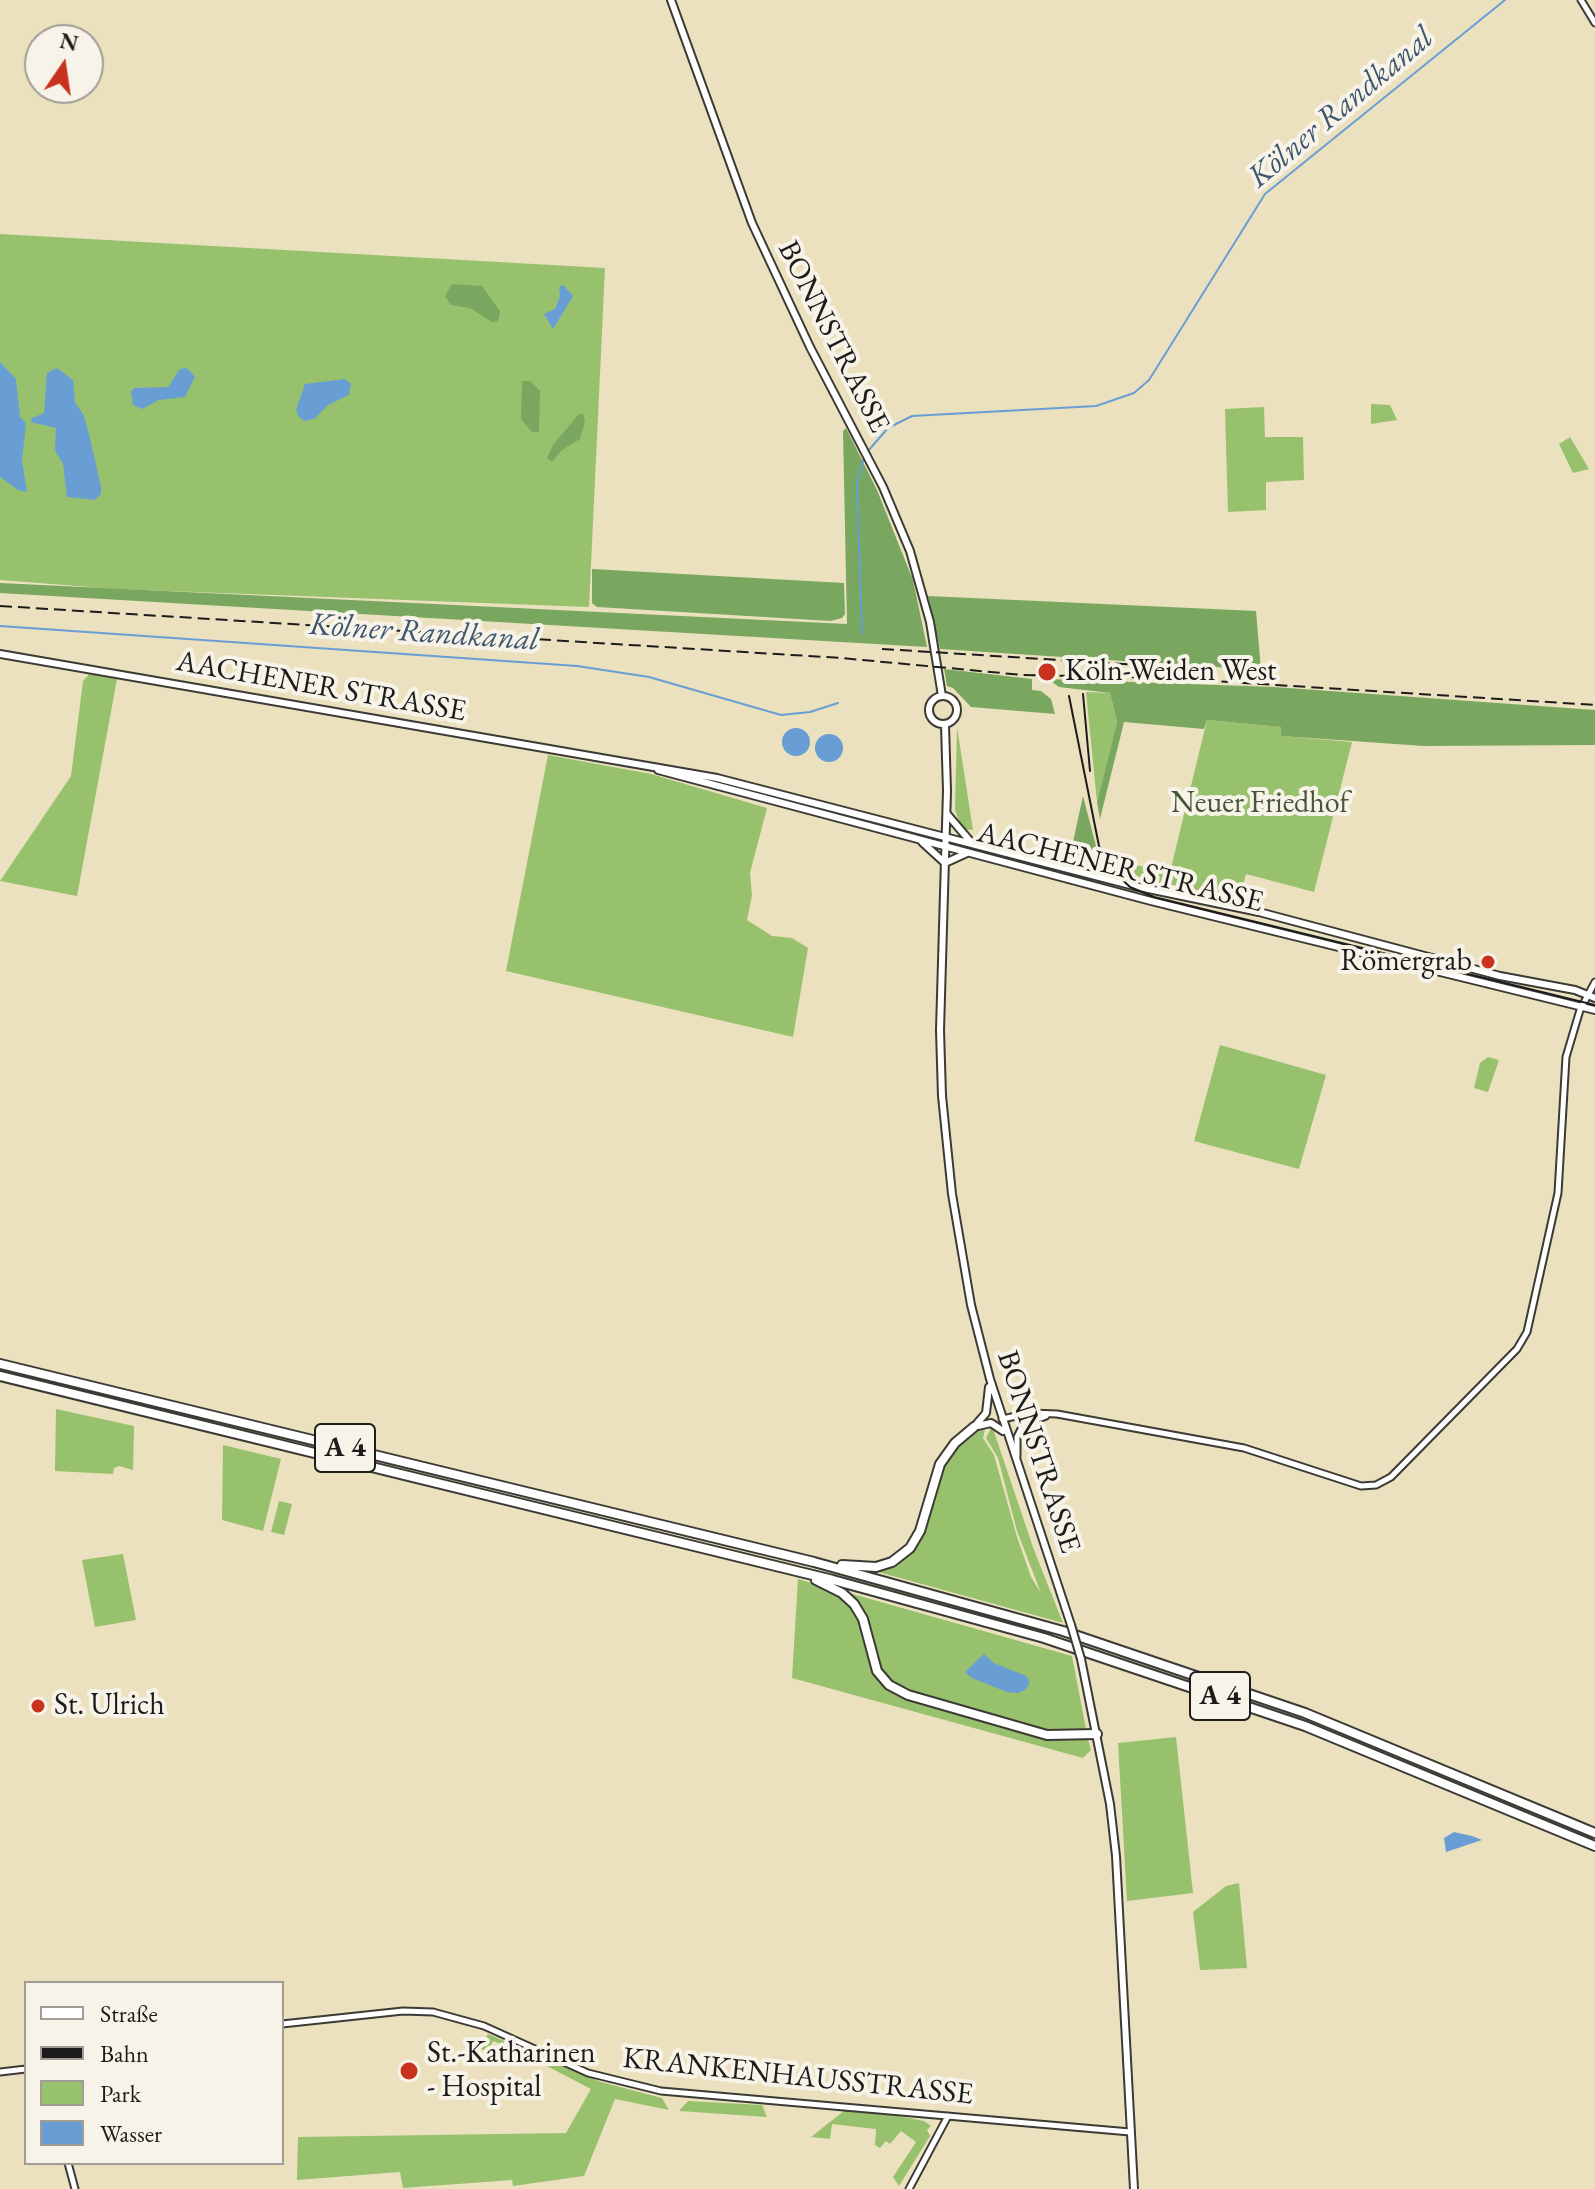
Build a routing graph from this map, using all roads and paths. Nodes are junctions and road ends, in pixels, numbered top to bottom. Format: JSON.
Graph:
{"nodes":[{"id":1,"x":671,"y":0,"type":"edge"},
{"id":2,"x":1581,"y":0,"type":"edge"},
{"id":3,"x":1595,"y":23,"type":"edge"},
{"id":4,"x":0,"y":654,"type":"edge"},
{"id":5,"x":942,"y":696,"type":"junction"},
{"id":6,"x":945,"y":725,"type":"junction"},
{"id":7,"x":635,"y":764,"type":"junction"},
{"id":8,"x":947,"y":814,"type":"junction"},
{"id":9,"x":946,"y":835,"type":"junction"},
{"id":10,"x":970,"y":841,"type":"junction"},
{"id":11,"x":922,"y":842,"type":"junction"},
{"id":12,"x":945,"y":848,"type":"junction"},
{"id":13,"x":967,"y":853,"type":"junction"},
{"id":14,"x":945,"y":863,"type":"junction"},
{"id":15,"x":1264,"y":913,"type":"junction"},
{"id":16,"x":1249,"y":923,"type":"junction"},
{"id":17,"x":1398,"y":948,"type":"junction"},
{"id":18,"x":1416,"y":954,"type":"junction"},
{"id":19,"x":1402,"y":961,"type":"junction"},
{"id":20,"x":1595,"y":982,"type":"edge"},
{"id":21,"x":1592,"y":996,"type":"edge"},
{"id":22,"x":1582,"y":1006,"type":"junction"},
{"id":23,"x":1595,"y":1010,"type":"edge"},
{"id":24,"x":0,"y":1364,"type":"edge"},
{"id":25,"x":0,"y":1376,"type":"edge"},
{"id":26,"x":990,"y":1379,"type":"junction"},
{"id":27,"x":1057,"y":1414,"type":"junction"},
{"id":28,"x":1001,"y":1419,"type":"junction"},
{"id":29,"x":974,"y":1427,"type":"junction"},
{"id":30,"x":1007,"y":1434,"type":"junction"},
{"id":31,"x":1018,"y":1469,"type":"junction"},
{"id":32,"x":814,"y":1562,"type":"junction"},
{"id":33,"x":797,"y":1572,"type":"junction"},
{"id":34,"x":1097,"y":1734,"type":"junction"},
{"id":35,"x":1595,"y":1833,"type":"edge"},
{"id":36,"x":1595,"y":1846,"type":"edge"},
{"id":37,"x":284,"y":2024,"type":"edge"},
{"id":38,"x":24,"y":2069,"type":"edge"},
{"id":39,"x":0,"y":2072,"type":"edge"},
{"id":40,"x":948,"y":2116,"type":"junction"},
{"id":41,"x":1130,"y":2132,"type":"junction"},
{"id":42,"x":69,"y":2165,"type":"edge"},
{"id":43,"x":75,"y":2189,"type":"edge"},
{"id":44,"x":909,"y":2189,"type":"edge"},
{"id":45,"x":1134,"y":2189,"type":"edge"}],
"edges":[{"from":1,"to":5,"type":"main road","name":"BONNSTRASSE"},
{"from":2,"to":3,"type":"street"},
{"from":4,"to":7,"type":"main road","name":"AACHENER STRASSE"},
{"from":5,"to":6,"type":"main road"},
{"from":5,"to":6,"type":"main road"},
{"from":6,"to":8,"type":"main road","name":"BONNSTRASSE"},
{"from":7,"to":9,"type":"main road","name":"AACHENER STRASSE"},
{"from":7,"to":11,"type":"main road","name":"AACHENER STRASSE"},
{"from":8,"to":9,"type":"main road","name":"BONNSTRASSE"},
{"from":8,"to":10,"type":"main road"},
{"from":9,"to":10,"type":"main road","name":"AACHENER STRASSE"},
{"from":9,"to":12,"type":"main road","name":"BONNSTRASSE"},
{"from":10,"to":15,"type":"main road","name":"AACHENER STRASSE"},
{"from":11,"to":12,"type":"main road","name":"AACHENER STRASSE"},
{"from":11,"to":14,"type":"main road"},
{"from":12,"to":13,"type":"main road","name":"AACHENER STRASSE"},
{"from":12,"to":14,"type":"main road","name":"BONNSTRASSE"},
{"from":13,"to":14,"type":"main road"},
{"from":13,"to":16,"type":"main road","name":"AACHENER STRASSE"},
{"from":14,"to":26,"type":"main road","name":"BONNSTRASSE"},
{"from":15,"to":16,"type":"main road"},
{"from":15,"to":17,"type":"main road","name":"AACHENER STRASSE"},
{"from":16,"to":19,"type":"main road","name":"AACHENER STRASSE"},
{"from":17,"to":18,"type":"main road","name":"AACHENER STRASSE"},
{"from":17,"to":19,"type":"main road"},
{"from":18,"to":19,"type":"main road"},
{"from":18,"to":21,"type":"main road","name":"AACHENER STRASSE"},
{"from":19,"to":22,"type":"main road","name":"AACHENER STRASSE"},
{"from":20,"to":21,"type":"street"},
{"from":21,"to":22,"type":"street"},
{"from":22,"to":23,"type":"main road","name":"AACHENER STRASSE"},
{"from":22,"to":27,"type":"street"},
{"from":24,"to":32,"type":"highway","number":"A 4"},
{"from":25,"to":33,"type":"highway","number":"A 4"},
{"from":26,"to":28,"type":"main road","name":"BONNSTRASSE"},
{"from":26,"to":29,"type":"main road"},
{"from":27,"to":28,"type":"street"},
{"from":27,"to":31,"type":"street"},
{"from":28,"to":30,"type":"main road","name":"BONNSTRASSE"},
{"from":29,"to":30,"type":"main road"},
{"from":29,"to":32,"type":"highway"},
{"from":30,"to":31,"type":"main road","name":"BONNSTRASSE"},
{"from":31,"to":34,"type":"main road","name":"BONNSTRASSE","bridge":true},
{"from":32,"to":35,"type":"highway","number":"A 4"},
{"from":33,"to":34,"type":"highway"},
{"from":33,"to":36,"type":"highway","number":"A 4"},
{"from":34,"to":41,"type":"main road","name":"BONNSTRASSE"},
{"from":37,"to":40,"type":"street","name":"KRANKENHAUSSTRASSE"},
{"from":38,"to":39,"type":"street"},
{"from":40,"to":41,"type":"street","name":"KRANKENHAUSSTRASSE"},
{"from":40,"to":44,"type":"street"},
{"from":41,"to":45,"type":"main road","name":"BONNSTRASSE"},
{"from":42,"to":43,"type":"street"}]}
